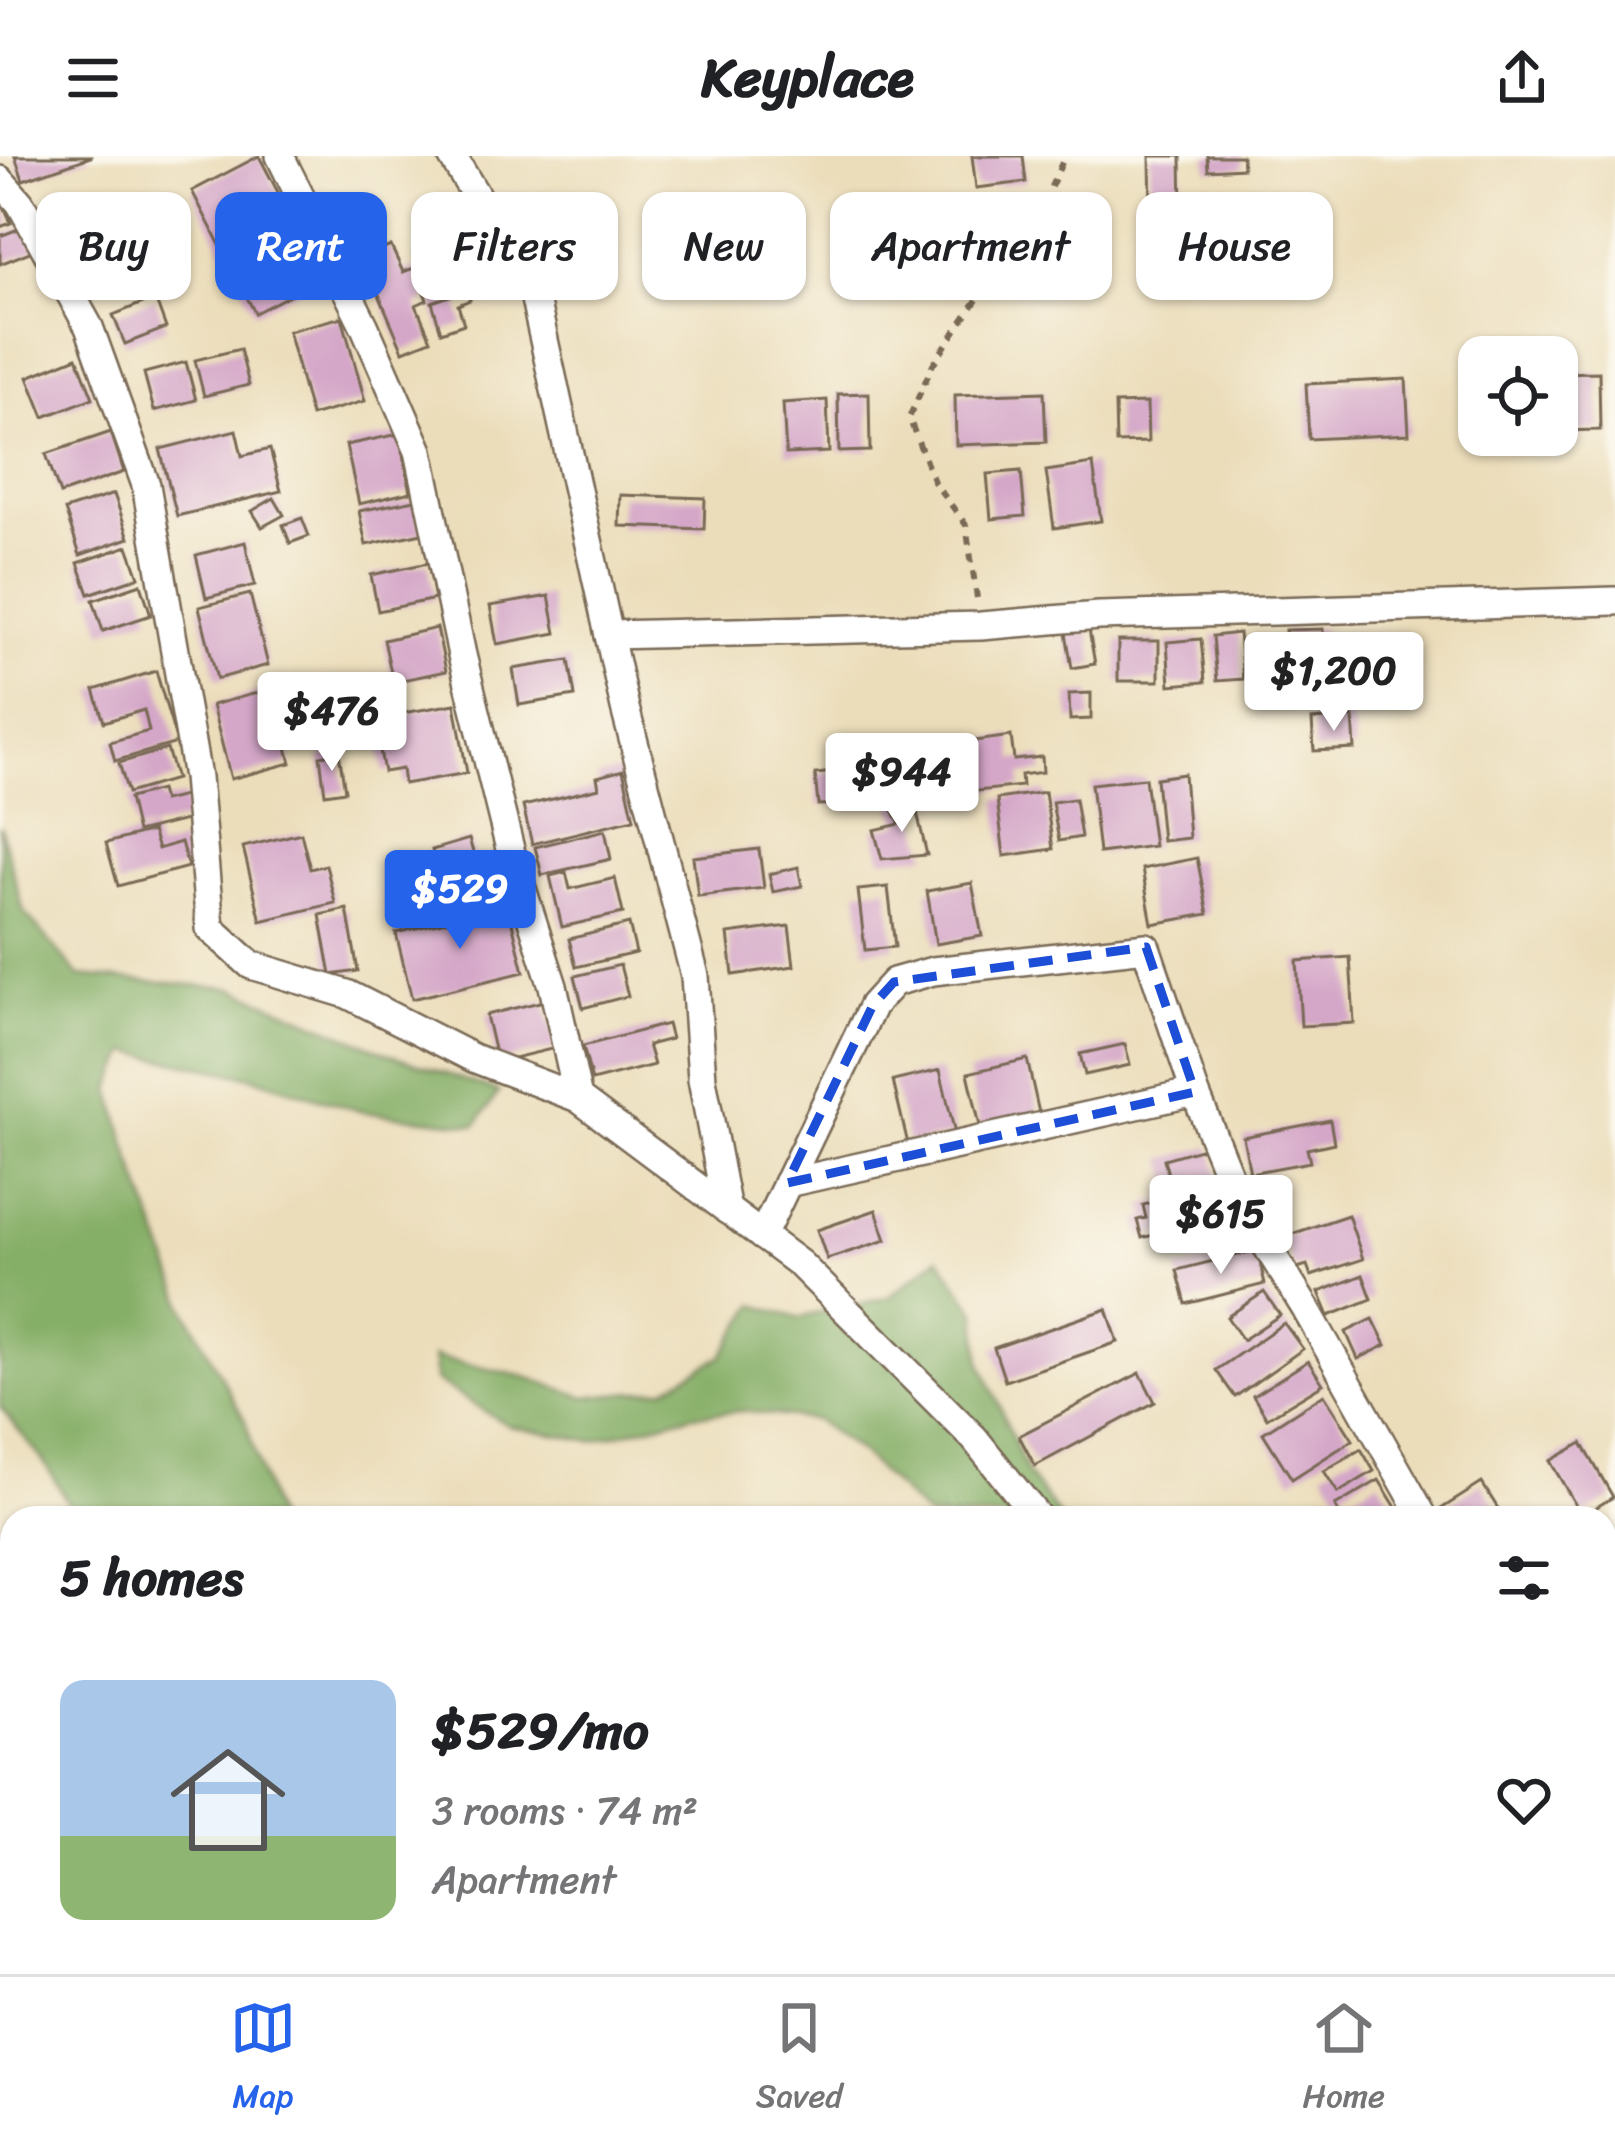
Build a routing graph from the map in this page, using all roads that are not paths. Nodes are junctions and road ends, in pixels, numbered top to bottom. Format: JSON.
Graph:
{"nodes":[{"id":1,"x":280,"y":156,"type":"edge"},
{"id":2,"x":452,"y":156,"type":"edge"},
{"id":3,"x":0,"y":180,"type":"edge"},
{"id":4,"x":1615,"y":601,"type":"edge"},
{"id":5,"x":609,"y":635,"type":"junction"},
{"id":6,"x":1195,"y":1092,"type":"junction"},
{"id":7,"x":578,"y":1098,"type":"junction"},
{"id":8,"x":788,"y":1184,"type":"junction"},
{"id":9,"x":727,"y":1210,"type":"junction"},
{"id":10,"x":762,"y":1236,"type":"junction"},
{"id":11,"x":1028,"y":1506,"type":"edge"},
{"id":12,"x":1417,"y":1506,"type":"edge"}],
"edges":[{"from":1,"to":7,"type":"street"},
{"from":2,"to":5,"type":"street"},
{"from":3,"to":7,"type":"street"},
{"from":4,"to":5,"type":"street"},
{"from":5,"to":9,"type":"street"},
{"from":6,"to":8,"type":"street"},
{"from":6,"to":8,"type":"street"},
{"from":6,"to":12,"type":"street"},
{"from":7,"to":9,"type":"street"},
{"from":8,"to":10,"type":"street"},
{"from":9,"to":10,"type":"street"},
{"from":10,"to":11,"type":"street"}]}
